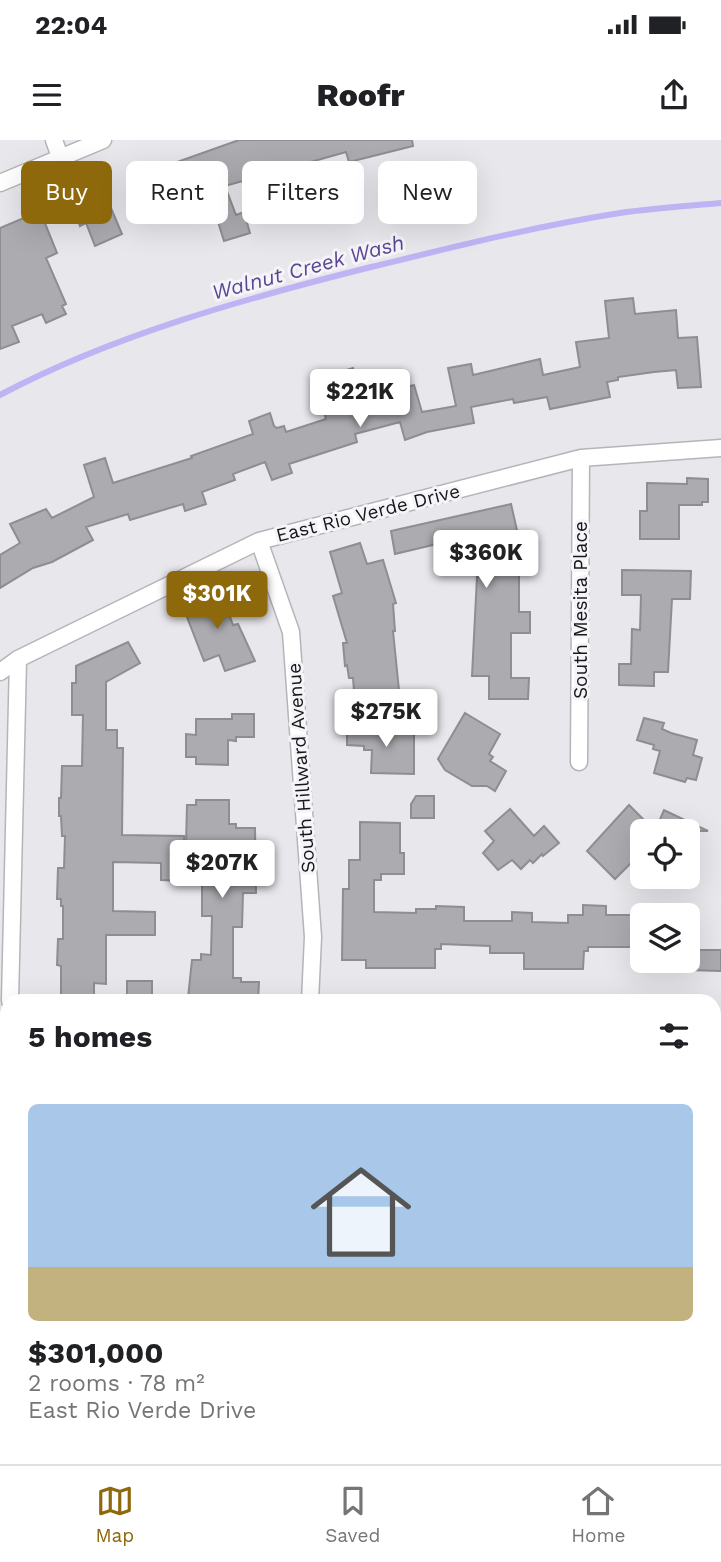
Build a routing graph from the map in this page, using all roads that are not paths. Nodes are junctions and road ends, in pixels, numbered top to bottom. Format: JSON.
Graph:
{"nodes":[{"id":1,"x":54,"y":140,"type":"edge"},
{"id":2,"x":103,"y":140,"type":"edge"},
{"id":3,"x":60,"y":157,"type":"junction"},
{"id":4,"x":0,"y":183,"type":"edge"},
{"id":5,"x":721,"y":449,"type":"edge"},
{"id":6,"x":582,"y":458,"type":"junction"},
{"id":7,"x":259,"y":541,"type":"junction"},
{"id":8,"x":18,"y":659,"type":"junction"},
{"id":9,"x":0,"y":672,"type":"edge"},
{"id":10,"x":579,"y":762,"type":"dead end"},
{"id":11,"x":10,"y":994,"type":"edge"},
{"id":12,"x":310,"y":994,"type":"edge"}],
"edges":[{"from":1,"to":3,"type":"street"},
{"from":2,"to":3,"type":"street"},
{"from":3,"to":4,"type":"street"},
{"from":5,"to":6,"type":"street","name":"East Rio Verde Drive"},
{"from":6,"to":7,"type":"street","name":"East Rio Verde Drive"},
{"from":6,"to":10,"type":"street","name":"South Mesita Place"},
{"from":7,"to":8,"type":"street","name":"East Rio Verde Drive"},
{"from":7,"to":12,"type":"street","name":"South Hillward Avenue"},
{"from":8,"to":9,"type":"street","name":"East Rio Verde Drive"},
{"from":8,"to":11,"type":"street"}]}
